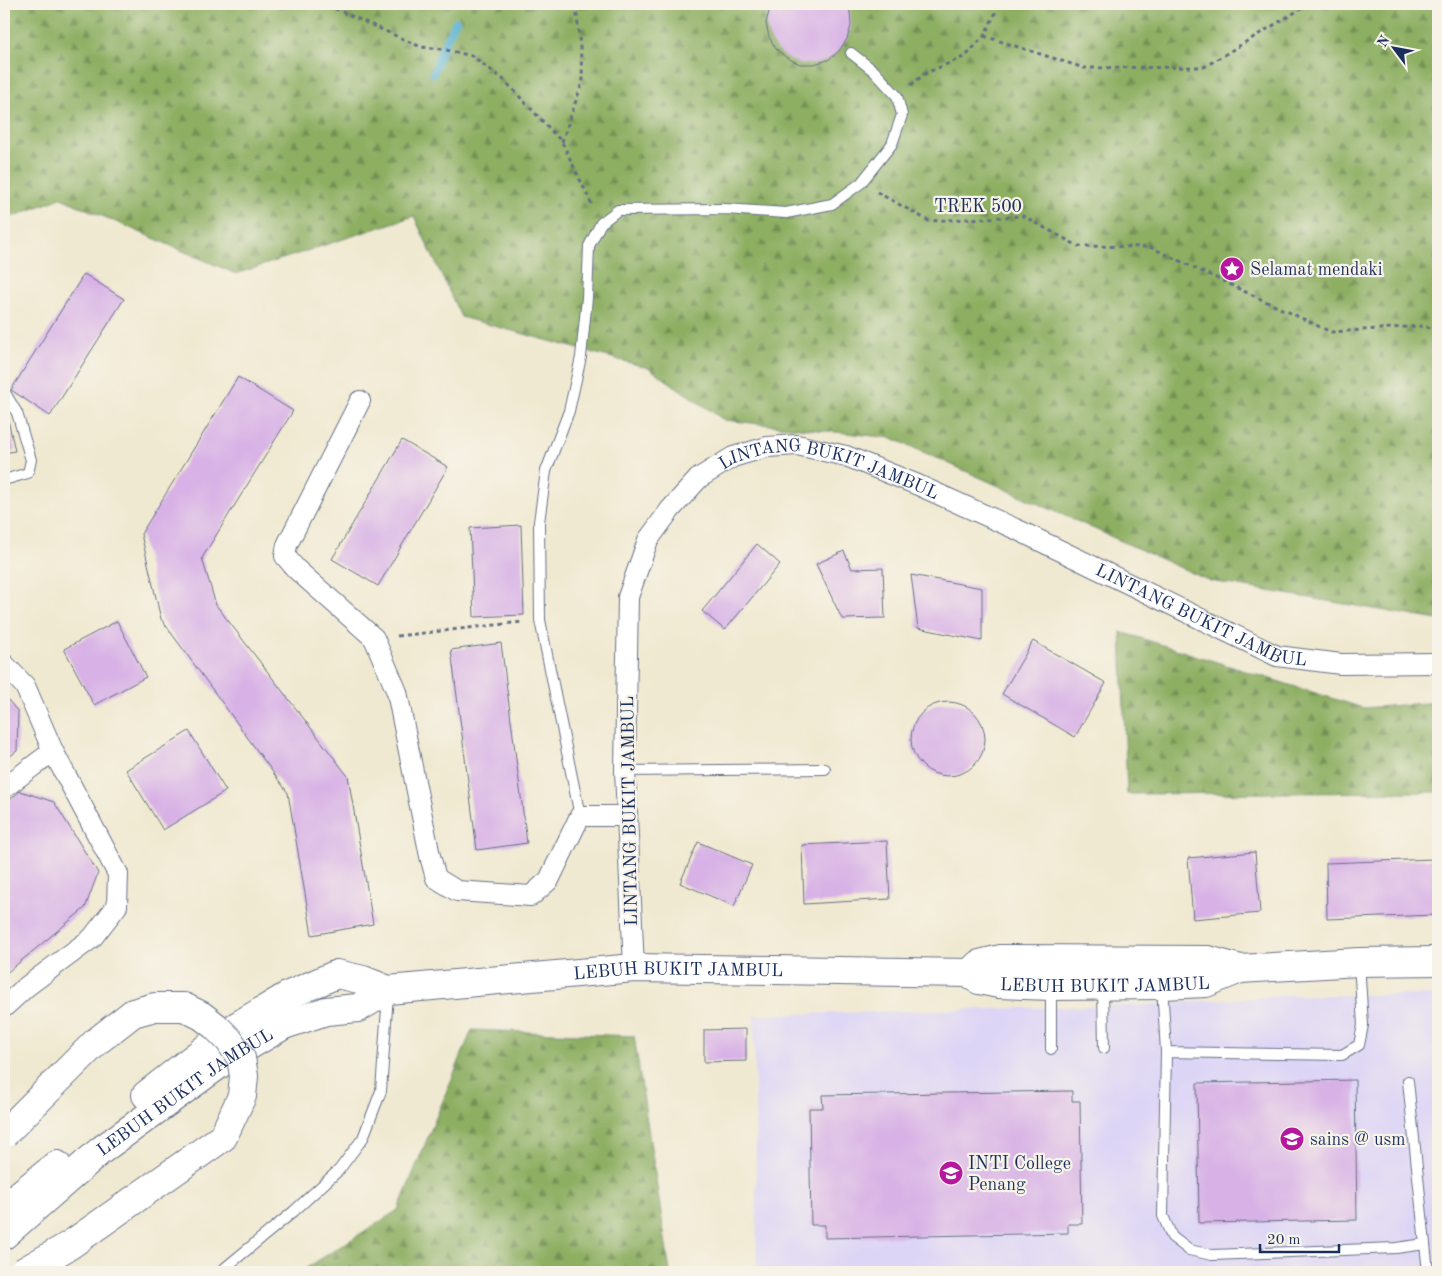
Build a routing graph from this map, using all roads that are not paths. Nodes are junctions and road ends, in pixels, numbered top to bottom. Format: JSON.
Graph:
{"nodes":[{"id":1,"x":851,"y":53,"type":"dead end"},
{"id":2,"x":4,"y":391,"type":"edge"},
{"id":3,"x":360,"y":401,"type":"dead end"},
{"id":4,"x":4,"y":480,"type":"edge"},
{"id":5,"x":1438,"y":663,"type":"edge"},
{"id":6,"x":4,"y":664,"type":"edge"},
{"id":7,"x":53,"y":751,"type":"junction"},
{"id":8,"x":825,"y":769,"type":"dead end"},
{"id":9,"x":625,"y":772,"type":"junction"},
{"id":10,"x":4,"y":788,"type":"edge"},
{"id":11,"x":580,"y":816,"type":"junction"},
{"id":12,"x":627,"y":816,"type":"junction"},
{"id":13,"x":1438,"y":960,"type":"edge"},
{"id":14,"x":1359,"y":962,"type":"junction"},
{"id":15,"x":634,"y":968,"type":"junction"},
{"id":16,"x":1240,"y":969,"type":"junction"},
{"id":17,"x":970,"y":973,"type":"junction"},
{"id":18,"x":1104,"y":985,"type":"junction"},
{"id":19,"x":1162,"y":985,"type":"junction"},
{"id":20,"x":1051,"y":986,"type":"junction"},
{"id":21,"x":388,"y":990,"type":"junction"},
{"id":22,"x":4,"y":1007,"type":"edge"},
{"id":23,"x":1104,"y":1048,"type":"dead end"},
{"id":24,"x":1051,"y":1049,"type":"dead end"},
{"id":25,"x":1166,"y":1052,"type":"junction"},
{"id":26,"x":1408,"y":1081,"type":"dead end"},
{"id":27,"x":4,"y":1134,"type":"edge"},
{"id":28,"x":4,"y":1207,"type":"edge"},
{"id":29,"x":4,"y":1235,"type":"edge"},
{"id":30,"x":1425,"y":1244,"type":"junction"},
{"id":31,"x":23,"y":1272,"type":"edge"},
{"id":32,"x":220,"y":1272,"type":"edge"},
{"id":33,"x":1428,"y":1272,"type":"edge"}],
"edges":[{"from":1,"to":11,"type":"lane"},
{"from":2,"to":4,"type":"lane"},
{"from":3,"to":11,"type":"street"},
{"from":5,"to":9,"type":"street","name":"LINTANG BUKIT JAMBUL"},
{"from":6,"to":7,"type":"street"},
{"from":7,"to":10,"type":"street"},
{"from":7,"to":22,"type":"street"},
{"from":8,"to":9,"type":"lane"},
{"from":9,"to":12,"type":"street","name":"LINTANG BUKIT JAMBUL"},
{"from":11,"to":12,"type":"street"},
{"from":12,"to":15,"type":"street","name":"LINTANG BUKIT JAMBUL"},
{"from":13,"to":14,"type":"main road","name":"LEBUH BUKIT JAMBUL"},
{"from":14,"to":16,"type":"main road","name":"LEBUH BUKIT JAMBUL"},
{"from":14,"to":25,"type":"lane"},
{"from":15,"to":17,"type":"main road","name":"LEBUH BUKIT JAMBUL"},
{"from":15,"to":21,"type":"main road","name":"LEBUH BUKIT JAMBUL"},
{"from":16,"to":17,"type":"main road","name":"LEBUH BUKIT JAMBUL"},
{"from":16,"to":19,"type":"main road","name":"LEBUH BUKIT JAMBUL"},
{"from":17,"to":20,"type":"main road","name":"LEBUH BUKIT JAMBUL"},
{"from":18,"to":19,"type":"main road","name":"LEBUH BUKIT JAMBUL"},
{"from":18,"to":20,"type":"main road","name":"LEBUH BUKIT JAMBUL"},
{"from":18,"to":23,"type":"lane"},
{"from":19,"to":25,"type":"lane"},
{"from":20,"to":24,"type":"lane"},
{"from":21,"to":28,"type":"main road","name":"LEBUH BUKIT JAMBUL"},
{"from":21,"to":29,"type":"main road","name":"LEBUH BUKIT JAMBUL"},
{"from":21,"to":32,"type":"lane"},
{"from":25,"to":30,"type":"lane"},
{"from":26,"to":30,"type":"lane"},
{"from":27,"to":31,"type":"main road","bridge":true},
{"from":30,"to":33,"type":"lane"}]}
